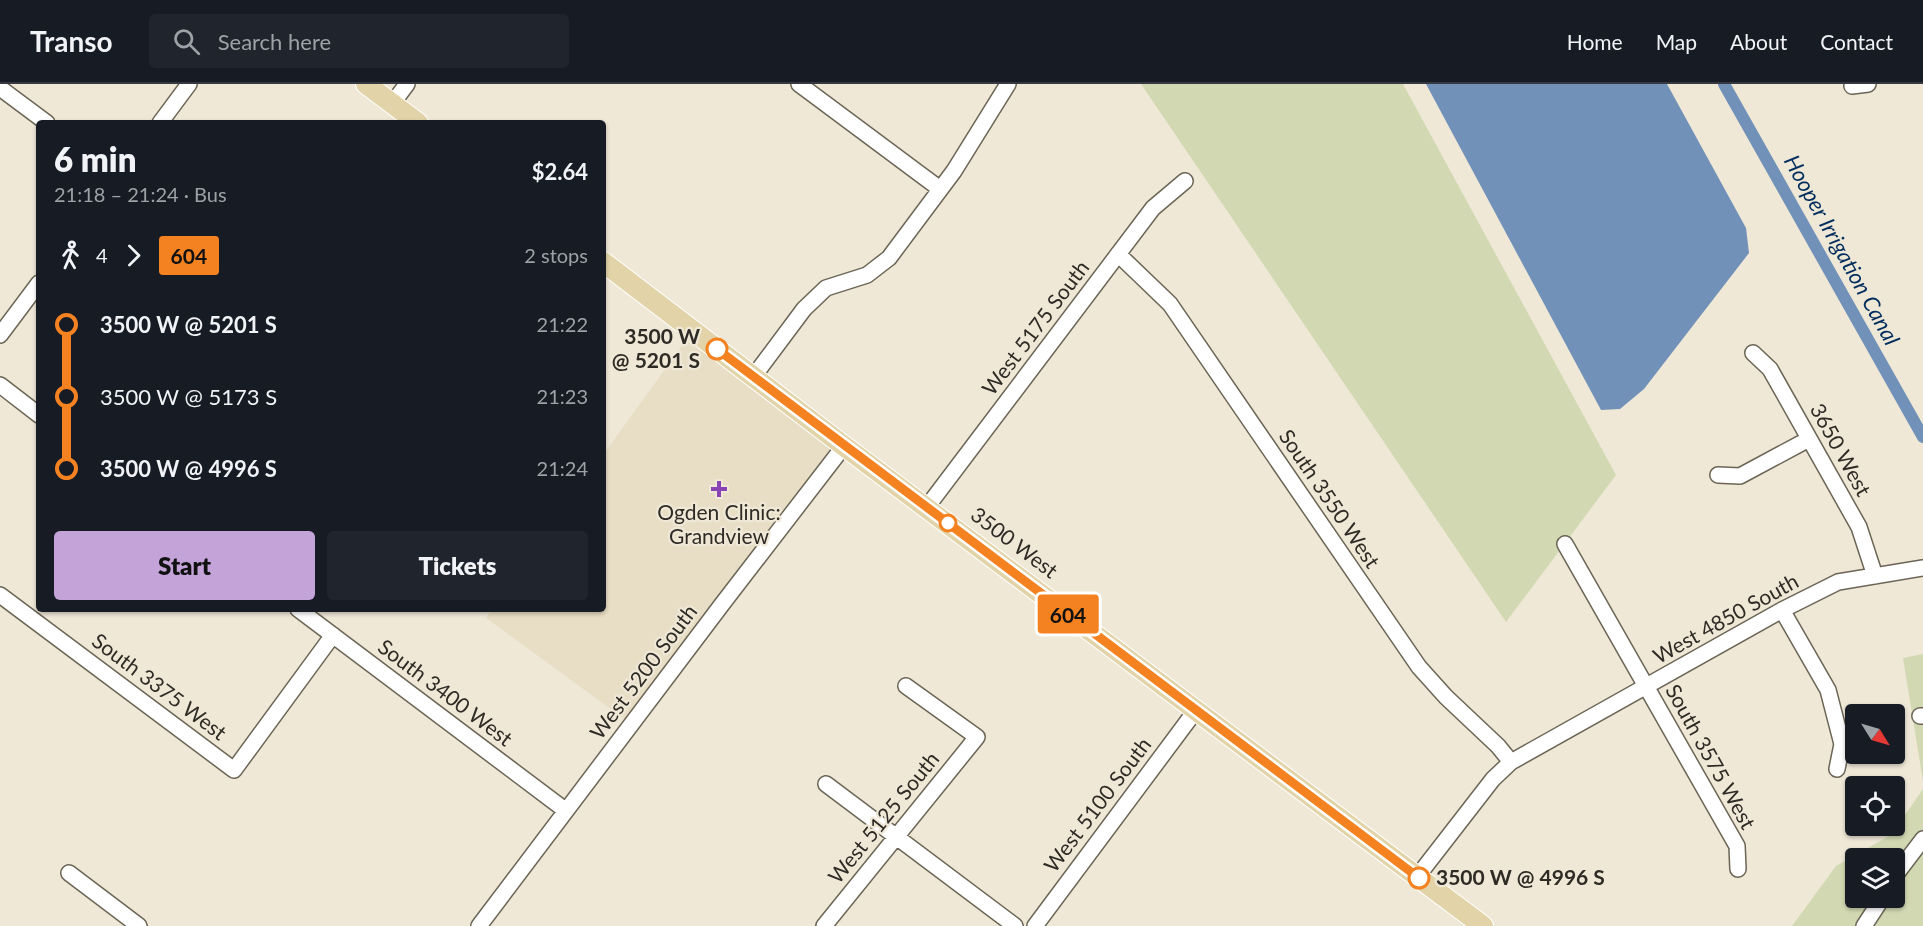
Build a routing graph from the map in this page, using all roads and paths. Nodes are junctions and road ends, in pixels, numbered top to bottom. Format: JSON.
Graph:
{"nodes":[{"id":1,"x":189,"y":84,"type":"edge"},
{"id":2,"x":366,"y":84,"type":"edge"},
{"id":3,"x":406,"y":84,"type":"edge"},
{"id":4,"x":799,"y":84,"type":"edge"},
{"id":5,"x":1008,"y":84,"type":"edge"},
{"id":6,"x":1868,"y":84,"type":"edge"},
{"id":7,"x":1852,"y":86,"type":"dead end"},
{"id":8,"x":0,"y":88,"type":"edge"},
{"id":9,"x":392,"y":104,"type":"junction"},
{"id":10,"x":43,"y":120,"type":"edge"},
{"id":11,"x":162,"y":120,"type":"edge"},
{"id":12,"x":414,"y":120,"type":"edge"},
{"id":13,"x":1185,"y":181,"type":"dead end"},
{"id":14,"x":940,"y":189,"type":"junction"},
{"id":15,"x":1118,"y":254,"type":"junction"},
{"id":16,"x":606,"y":264,"type":"edge"},
{"id":17,"x":36,"y":287,"type":"edge"},
{"id":18,"x":0,"y":335,"type":"edge"},
{"id":19,"x":1753,"y":354,"type":"dead end"},
{"id":20,"x":754,"y":376,"type":"junction"},
{"id":21,"x":0,"y":385,"type":"edge"},
{"id":22,"x":36,"y":412,"type":"edge"},
{"id":23,"x":1809,"y":438,"type":"junction"},
{"id":24,"x":844,"y":446,"type":"junction"},
{"id":25,"x":1718,"y":475,"type":"dead end"},
{"id":26,"x":927,"y":507,"type":"junction"},
{"id":27,"x":1565,"y":544,"type":"dead end"},
{"id":28,"x":1923,"y":568,"type":"edge"},
{"id":29,"x":1875,"y":576,"type":"junction"},
{"id":30,"x":0,"y":595,"type":"edge"},
{"id":31,"x":1782,"y":610,"type":"junction"},
{"id":32,"x":302,"y":612,"type":"edge"},
{"id":33,"x":333,"y":635,"type":"junction"},
{"id":34,"x":906,"y":686,"type":"dead end"},
{"id":35,"x":1646,"y":687,"type":"junction"},
{"id":36,"x":1196,"y":710,"type":"junction"},
{"id":37,"x":1511,"y":762,"type":"junction"},
{"id":38,"x":1838,"y":769,"type":"dead end"},
{"id":39,"x":826,"y":784,"type":"dead end"},
{"id":40,"x":566,"y":810,"type":"junction"},
{"id":41,"x":897,"y":836,"type":"junction"},
{"id":42,"x":1923,"y":839,"type":"edge"},
{"id":43,"x":1905,"y":863,"type":"edge"},
{"id":44,"x":1738,"y":869,"type":"dead end"},
{"id":45,"x":69,"y":873,"type":"dead end"},
{"id":46,"x":1417,"y":877,"type":"junction"},
{"id":47,"x":1876,"y":908,"type":"edge"},
{"id":48,"x":139,"y":926,"type":"edge"},
{"id":49,"x":479,"y":926,"type":"edge"},
{"id":50,"x":824,"y":926,"type":"edge"},
{"id":51,"x":1015,"y":926,"type":"edge"},
{"id":52,"x":1035,"y":926,"type":"edge"},
{"id":53,"x":1483,"y":926,"type":"edge"},
{"id":54,"x":1864,"y":926,"type":"edge"}],
"edges":[{"from":1,"to":11,"type":"street"},
{"from":2,"to":9,"type":"main road"},
{"from":3,"to":9,"type":"street"},
{"from":4,"to":14,"type":"street"},
{"from":5,"to":14,"type":"street"},
{"from":6,"to":7,"type":"street"},
{"from":8,"to":10,"type":"street"},
{"from":9,"to":12,"type":"main road"},
{"from":13,"to":15,"type":"street","name":"West 5175 South"},
{"from":14,"to":20,"type":"street"},
{"from":15,"to":26,"type":"street","name":"West 5175 South"},
{"from":15,"to":37,"type":"street","name":"South 3550 West"},
{"from":16,"to":20,"type":"main road","name":"3500 West"},
{"from":17,"to":18,"type":"street"},
{"from":19,"to":23,"type":"street","name":"3650 West"},
{"from":20,"to":24,"type":"main road","name":"3500 West"},
{"from":21,"to":22,"type":"street"},
{"from":23,"to":25,"type":"street"},
{"from":23,"to":29,"type":"street","name":"3650 West"},
{"from":24,"to":26,"type":"main road","name":"3500 West"},
{"from":24,"to":40,"type":"street","name":"West 5200 South"},
{"from":26,"to":36,"type":"main road","name":"3500 West"},
{"from":27,"to":35,"type":"street","name":"South 3575 West"},
{"from":28,"to":29,"type":"street","name":"West 4850 South"},
{"from":29,"to":31,"type":"street","name":"West 4850 South"},
{"from":30,"to":33,"type":"street","name":"South 3375 West"},
{"from":31,"to":35,"type":"street","name":"West 4850 South"},
{"from":31,"to":38,"type":"street"},
{"from":32,"to":33,"type":"street","name":"South 3400 West"},
{"from":33,"to":40,"type":"street","name":"South 3400 West"},
{"from":34,"to":41,"type":"street","name":"West 5125 South"},
{"from":35,"to":37,"type":"street","name":"West 4850 South"},
{"from":35,"to":44,"type":"street","name":"South 3575 West"},
{"from":36,"to":46,"type":"main road","name":"3500 West"},
{"from":36,"to":52,"type":"street","name":"West 5100 South"},
{"from":37,"to":46,"type":"street","name":"West 4850 South"},
{"from":39,"to":41,"type":"street"},
{"from":40,"to":49,"type":"street","name":"West 5200 South"},
{"from":41,"to":50,"type":"street","name":"West 5125 South"},
{"from":41,"to":51,"type":"street"},
{"from":42,"to":43,"type":"street"},
{"from":45,"to":48,"type":"street"},
{"from":46,"to":53,"type":"main road","name":"3500 West"},
{"from":47,"to":54,"type":"street"}]}
